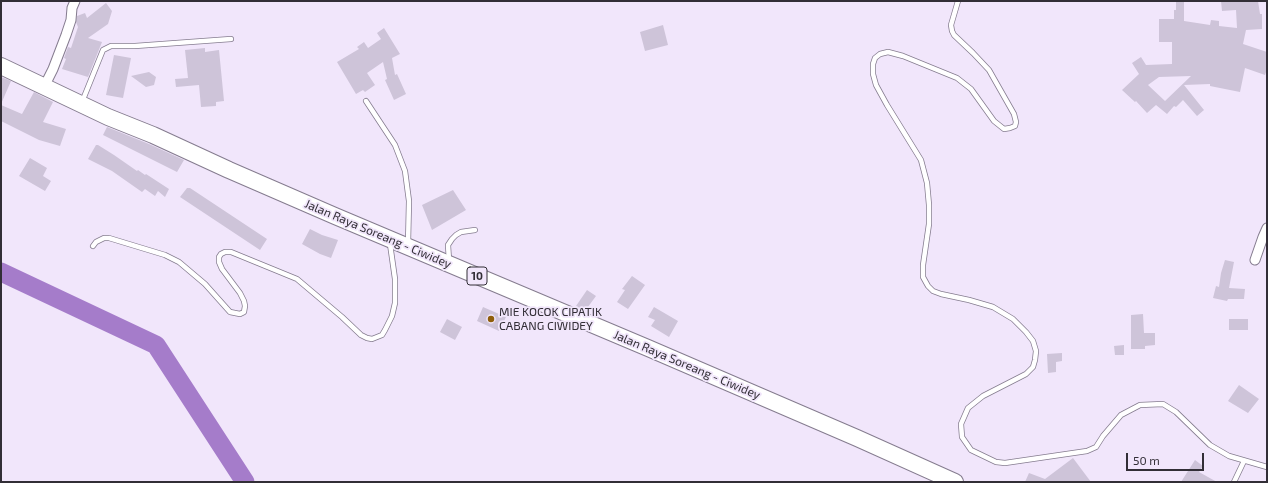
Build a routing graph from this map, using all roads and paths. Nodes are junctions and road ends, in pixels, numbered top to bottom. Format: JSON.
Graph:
{"nodes":[{"id":1,"x":75,"y":1,"type":"edge"},
{"id":2,"x":958,"y":1,"type":"edge"},
{"id":3,"x":231,"y":39,"type":"dead end"},
{"id":4,"x":1,"y":66,"type":"edge"},
{"id":5,"x":44,"y":87,"type":"junction"},
{"id":6,"x":366,"y":101,"type":"dead end"},
{"id":7,"x":81,"y":105,"type":"junction"},
{"id":8,"x":1267,"y":228,"type":"edge"},
{"id":9,"x":475,"y":230,"type":"dead end"},
{"id":10,"x":389,"y":238,"type":"junction"},
{"id":11,"x":93,"y":246,"type":"dead end"},
{"id":12,"x":408,"y":246,"type":"junction"},
{"id":13,"x":1255,"y":260,"type":"dead end"},
{"id":14,"x":449,"y":264,"type":"junction"},
{"id":15,"x":1244,"y":461,"type":"junction"},
{"id":16,"x":1267,"y":467,"type":"edge"},
{"id":17,"x":955,"y":482,"type":"edge"},
{"id":18,"x":1234,"y":482,"type":"edge"}],
"edges":[{"from":1,"to":5,"type":"street"},
{"from":2,"to":15,"type":"lane"},
{"from":3,"to":7,"type":"lane"},
{"from":4,"to":5,"type":"highway","name":"Jalan Raya Soreang - Ciwidey","number":"10"},
{"from":5,"to":7,"type":"highway","name":"Jalan Raya Soreang - Ciwidey","number":"10"},
{"from":6,"to":12,"type":"lane"},
{"from":7,"to":10,"type":"highway","name":"Jalan Raya Soreang - Ciwidey","number":"10"},
{"from":8,"to":13,"type":"street"},
{"from":9,"to":14,"type":"lane"},
{"from":10,"to":11,"type":"lane"},
{"from":10,"to":12,"type":"highway","name":"Jalan Raya Soreang - Ciwidey","number":"10"},
{"from":12,"to":14,"type":"highway","name":"Jalan Raya Soreang - Ciwidey","number":"10"},
{"from":14,"to":17,"type":"highway","name":"Jalan Raya Soreang - Ciwidey","number":"10"},
{"from":15,"to":16,"type":"lane"},
{"from":15,"to":18,"type":"lane"}]}
